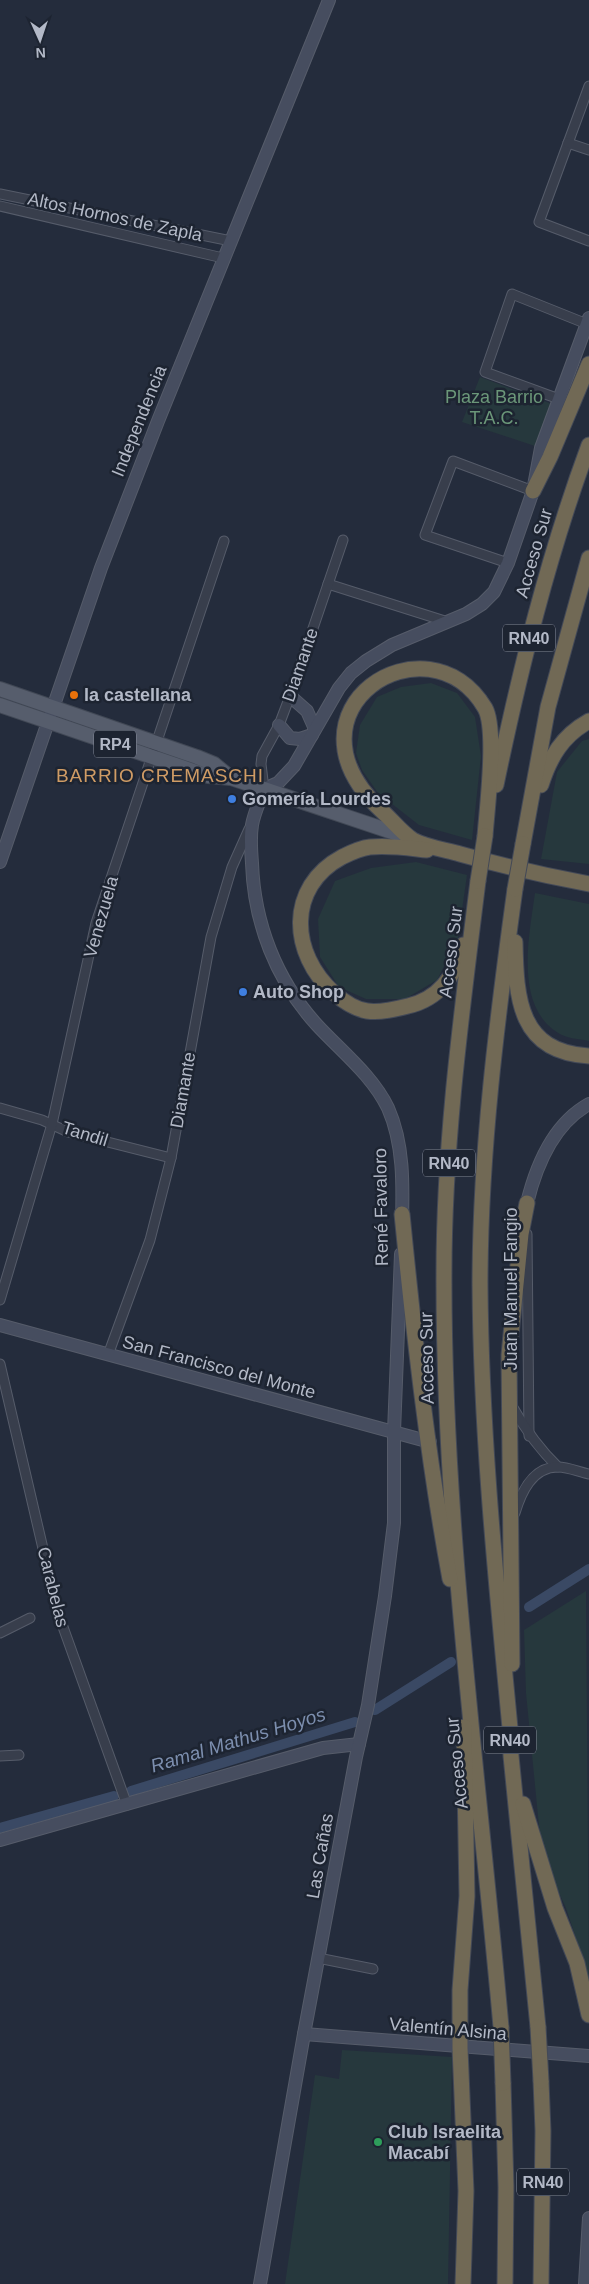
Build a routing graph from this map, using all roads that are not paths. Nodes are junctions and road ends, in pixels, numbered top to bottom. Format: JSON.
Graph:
{"nodes":[{"id":1,"x":329,"y":0,"type":"edge"},
{"id":2,"x":589,"y":86,"type":"edge"},
{"id":3,"x":568,"y":142,"type":"junction"},
{"id":4,"x":589,"y":150,"type":"edge"},
{"id":5,"x":0,"y":194,"type":"edge"},
{"id":6,"x":0,"y":206,"type":"edge"},
{"id":7,"x":230,"y":241,"type":"junction"},
{"id":8,"x":589,"y":241,"type":"edge"},
{"id":9,"x":224,"y":258,"type":"junction"},
{"id":10,"x":588,"y":321,"type":"edge"},
{"id":11,"x":589,"y":364,"type":"edge"},
{"id":12,"x":559,"y":398,"type":"junction"},
{"id":13,"x":589,"y":445,"type":"edge"},
{"id":14,"x":533,"y":491,"type":"junction"},
{"id":15,"x":344,"y":540,"type":"dead end"},
{"id":16,"x":224,"y":541,"type":"dead end"},
{"id":17,"x":589,"y":558,"type":"edge"},
{"id":18,"x":508,"y":563,"type":"junction"},
{"id":19,"x":328,"y":584,"type":"junction"},
{"id":20,"x":448,"y":622,"type":"junction"},
{"id":21,"x":0,"y":689,"type":"edge"},
{"id":22,"x":290,"y":696,"type":"junction"},
{"id":23,"x":0,"y":705,"type":"edge"},
{"id":24,"x":52,"y":706,"type":"junction"},
{"id":25,"x":47,"y":721,"type":"junction"},
{"id":26,"x":589,"y":721,"type":"edge"},
{"id":27,"x":278,"y":726,"type":"junction"},
{"id":28,"x":314,"y":732,"type":"junction"},
{"id":29,"x":157,"y":742,"type":"junction"},
{"id":30,"x":152,"y":757,"type":"junction"},
{"id":31,"x":231,"y":778,"type":"junction"},
{"id":32,"x":264,"y":789,"type":"junction"},
{"id":33,"x":252,"y":824,"type":"junction"},
{"id":34,"x":485,"y":836,"type":"junction"},
{"id":35,"x":413,"y":840,"type":"junction"},
{"id":36,"x":523,"y":844,"type":"junction"},
{"id":37,"x":453,"y":852,"type":"junction"},
{"id":38,"x":0,"y":862,"type":"edge"},
{"id":39,"x":478,"y":880,"type":"junction"},
{"id":40,"x":586,"y":883,"type":"edge"},
{"id":41,"x":515,"y":889,"type":"junction"},
{"id":42,"x":589,"y":1056,"type":"edge"},
{"id":43,"x":589,"y":1104,"type":"edge"},
{"id":44,"x":0,"y":1108,"type":"edge"},
{"id":45,"x":52,"y":1124,"type":"junction"},
{"id":46,"x":171,"y":1158,"type":"junction"},
{"id":47,"x":527,"y":1203,"type":"junction"},
{"id":48,"x":402,"y":1214,"type":"junction"},
{"id":49,"x":0,"y":1300,"type":"edge"},
{"id":50,"x":0,"y":1325,"type":"edge"},
{"id":51,"x":108,"y":1355,"type":"junction"},
{"id":52,"x":0,"y":1364,"type":"edge"},
{"id":53,"x":508,"y":1398,"type":"junction"},
{"id":54,"x":394,"y":1432,"type":"junction"},
{"id":55,"x":529,"y":1436,"type":"junction"},
{"id":56,"x":430,"y":1442,"type":"junction"},
{"id":57,"x":558,"y":1467,"type":"junction"},
{"id":58,"x":589,"y":1474,"type":"edge"},
{"id":59,"x":511,"y":1531,"type":"junction"},
{"id":60,"x":30,"y":1618,"type":"dead end"},
{"id":61,"x":0,"y":1633,"type":"edge"},
{"id":62,"x":465,"y":1657,"type":"junction"},
{"id":63,"x":510,"y":1728,"type":"junction"},
{"id":64,"x":359,"y":1744,"type":"junction"},
{"id":65,"x":19,"y":1755,"type":"dead end"},
{"id":66,"x":0,"y":1756,"type":"edge"},
{"id":67,"x":511,"y":1756,"type":"junction"},
{"id":68,"x":127,"y":1805,"type":"junction"},
{"id":69,"x":0,"y":1840,"type":"edge"},
{"id":70,"x":318,"y":1958,"type":"junction"},
{"id":71,"x":373,"y":1969,"type":"dead end"},
{"id":72,"x":589,"y":2015,"type":"edge"},
{"id":73,"x":304,"y":2034,"type":"junction"},
{"id":74,"x":460,"y":2048,"type":"junction"},
{"id":75,"x":589,"y":2056,"type":"edge"},
{"id":76,"x":589,"y":2218,"type":"edge"},
{"id":77,"x":260,"y":2284,"type":"edge"},
{"id":78,"x":464,"y":2284,"type":"edge"},
{"id":79,"x":505,"y":2284,"type":"edge"},
{"id":80,"x":541,"y":2284,"type":"edge"},
{"id":81,"x":585,"y":2284,"type":"edge"}],
"edges":[{"from":1,"to":7,"type":"main road","name":"Independencia"},
{"from":2,"to":3,"type":"street"},
{"from":3,"to":4,"type":"street"},
{"from":3,"to":8,"type":"street"},
{"from":5,"to":7,"type":"street","name":"Altos Hornos de Zapla"},
{"from":6,"to":9,"type":"street"},
{"from":7,"to":9,"type":"main road","name":"Independencia"},
{"from":9,"to":24,"type":"main road","name":"Independencia"},
{"from":10,"to":12,"type":"main road"},
{"from":10,"to":12,"type":"street"},
{"from":11,"to":14,"type":"highway"},
{"from":12,"to":14,"type":"main road"},
{"from":13,"to":34,"type":"highway","name":"Acceso Sur","number":"RN40"},
{"from":14,"to":18,"type":"main road"},
{"from":14,"to":18,"type":"street"},
{"from":15,"to":19,"type":"street","name":"Diamante"},
{"from":16,"to":29,"type":"street","name":"Venezuela"},
{"from":17,"to":36,"type":"highway","number":"RN40"},
{"from":18,"to":20,"type":"main road"},
{"from":19,"to":20,"type":"street"},
{"from":19,"to":22,"type":"street","name":"Diamante"},
{"from":20,"to":28,"type":"main road"},
{"from":21,"to":24,"type":"main road","number":"RP4"},
{"from":22,"to":27,"type":"street","name":"Diamante"},
{"from":22,"to":28,"type":"main road"},
{"from":23,"to":25,"type":"main road","number":"RP4"},
{"from":24,"to":25,"type":"main road","name":"Independencia"},
{"from":24,"to":29,"type":"main road","number":"RP4"},
{"from":25,"to":30,"type":"main road","number":"RP4"},
{"from":25,"to":38,"type":"main road","name":"Independencia"},
{"from":26,"to":36,"type":"highway"},
{"from":27,"to":28,"type":"main road"},
{"from":27,"to":32,"type":"street","name":"Diamante"},
{"from":28,"to":32,"type":"main road"},
{"from":29,"to":30,"type":"street","name":"Venezuela"},
{"from":29,"to":31,"type":"main road","number":"RP4"},
{"from":30,"to":31,"type":"main road","number":"RP4"},
{"from":30,"to":45,"type":"street","name":"Venezuela"},
{"from":31,"to":32,"type":"main road","number":"RP4"},
{"from":32,"to":33,"type":"main road","name":"René Favaloro"},
{"from":32,"to":35,"type":"main road","number":"RP4"},
{"from":33,"to":46,"type":"street","name":"Diamante"},
{"from":33,"to":48,"type":"main road","name":"René Favaloro"},
{"from":34,"to":35,"type":"highway"},
{"from":34,"to":39,"type":"highway","name":"Acceso Sur","number":"RN40","bridge":true},
{"from":35,"to":37,"type":"highway","number":"RP4"},
{"from":36,"to":41,"type":"highway","number":"RN40","bridge":true},
{"from":37,"to":39,"type":"highway"},
{"from":37,"to":40,"type":"highway","number":"RP4"},
{"from":39,"to":62,"type":"highway","name":"Acceso Sur","number":"RN40"},
{"from":41,"to":42,"type":"highway"},
{"from":41,"to":63,"type":"highway","number":"RN40"},
{"from":43,"to":47,"type":"main road","name":"Juan Manuel Fangio"},
{"from":44,"to":45,"type":"street","name":"Tandil"},
{"from":45,"to":46,"type":"street","name":"Tandil"},
{"from":45,"to":49,"type":"street","name":"Venezuela"},
{"from":46,"to":51,"type":"street","name":"Diamante"},
{"from":47,"to":53,"type":"highway"},
{"from":47,"to":55,"type":"street","name":"Juan Manuel Fangio"},
{"from":48,"to":54,"type":"main road","name":"René Favaloro"},
{"from":48,"to":56,"type":"highway"},
{"from":50,"to":51,"type":"main road","name":"San Francisco del Monte"},
{"from":51,"to":54,"type":"main road","name":"San Francisco del Monte"},
{"from":52,"to":68,"type":"street","name":"Carabelas"},
{"from":53,"to":55,"type":"street"},
{"from":53,"to":59,"type":"highway"},
{"from":54,"to":56,"type":"main road","name":"San Francisco del Monte"},
{"from":54,"to":64,"type":"main road","name":"Las Cañas"},
{"from":55,"to":57,"type":"street"},
{"from":56,"to":62,"type":"highway"},
{"from":57,"to":58,"type":"street"},
{"from":57,"to":59,"type":"street"},
{"from":59,"to":63,"type":"highway"},
{"from":60,"to":61,"type":"street"},
{"from":62,"to":74,"type":"highway"},
{"from":62,"to":79,"type":"highway","name":"Acceso Sur","number":"RN40","bridge":true},
{"from":63,"to":67,"type":"highway","number":"RN40"},
{"from":64,"to":68,"type":"main road"},
{"from":64,"to":70,"type":"main road","name":"Las Cañas"},
{"from":65,"to":66,"type":"street"},
{"from":67,"to":72,"type":"highway"},
{"from":67,"to":80,"type":"highway","number":"RN40","bridge":true},
{"from":68,"to":69,"type":"main road"},
{"from":70,"to":71,"type":"street"},
{"from":70,"to":73,"type":"main road","name":"Las Cañas"},
{"from":73,"to":74,"type":"main road","name":"Valentín Alsina"},
{"from":73,"to":77,"type":"main road","name":"Las Cañas"},
{"from":74,"to":75,"type":"main road","name":"Valentín Alsina"},
{"from":74,"to":78,"type":"highway"},
{"from":76,"to":81,"type":"main road"}]}
